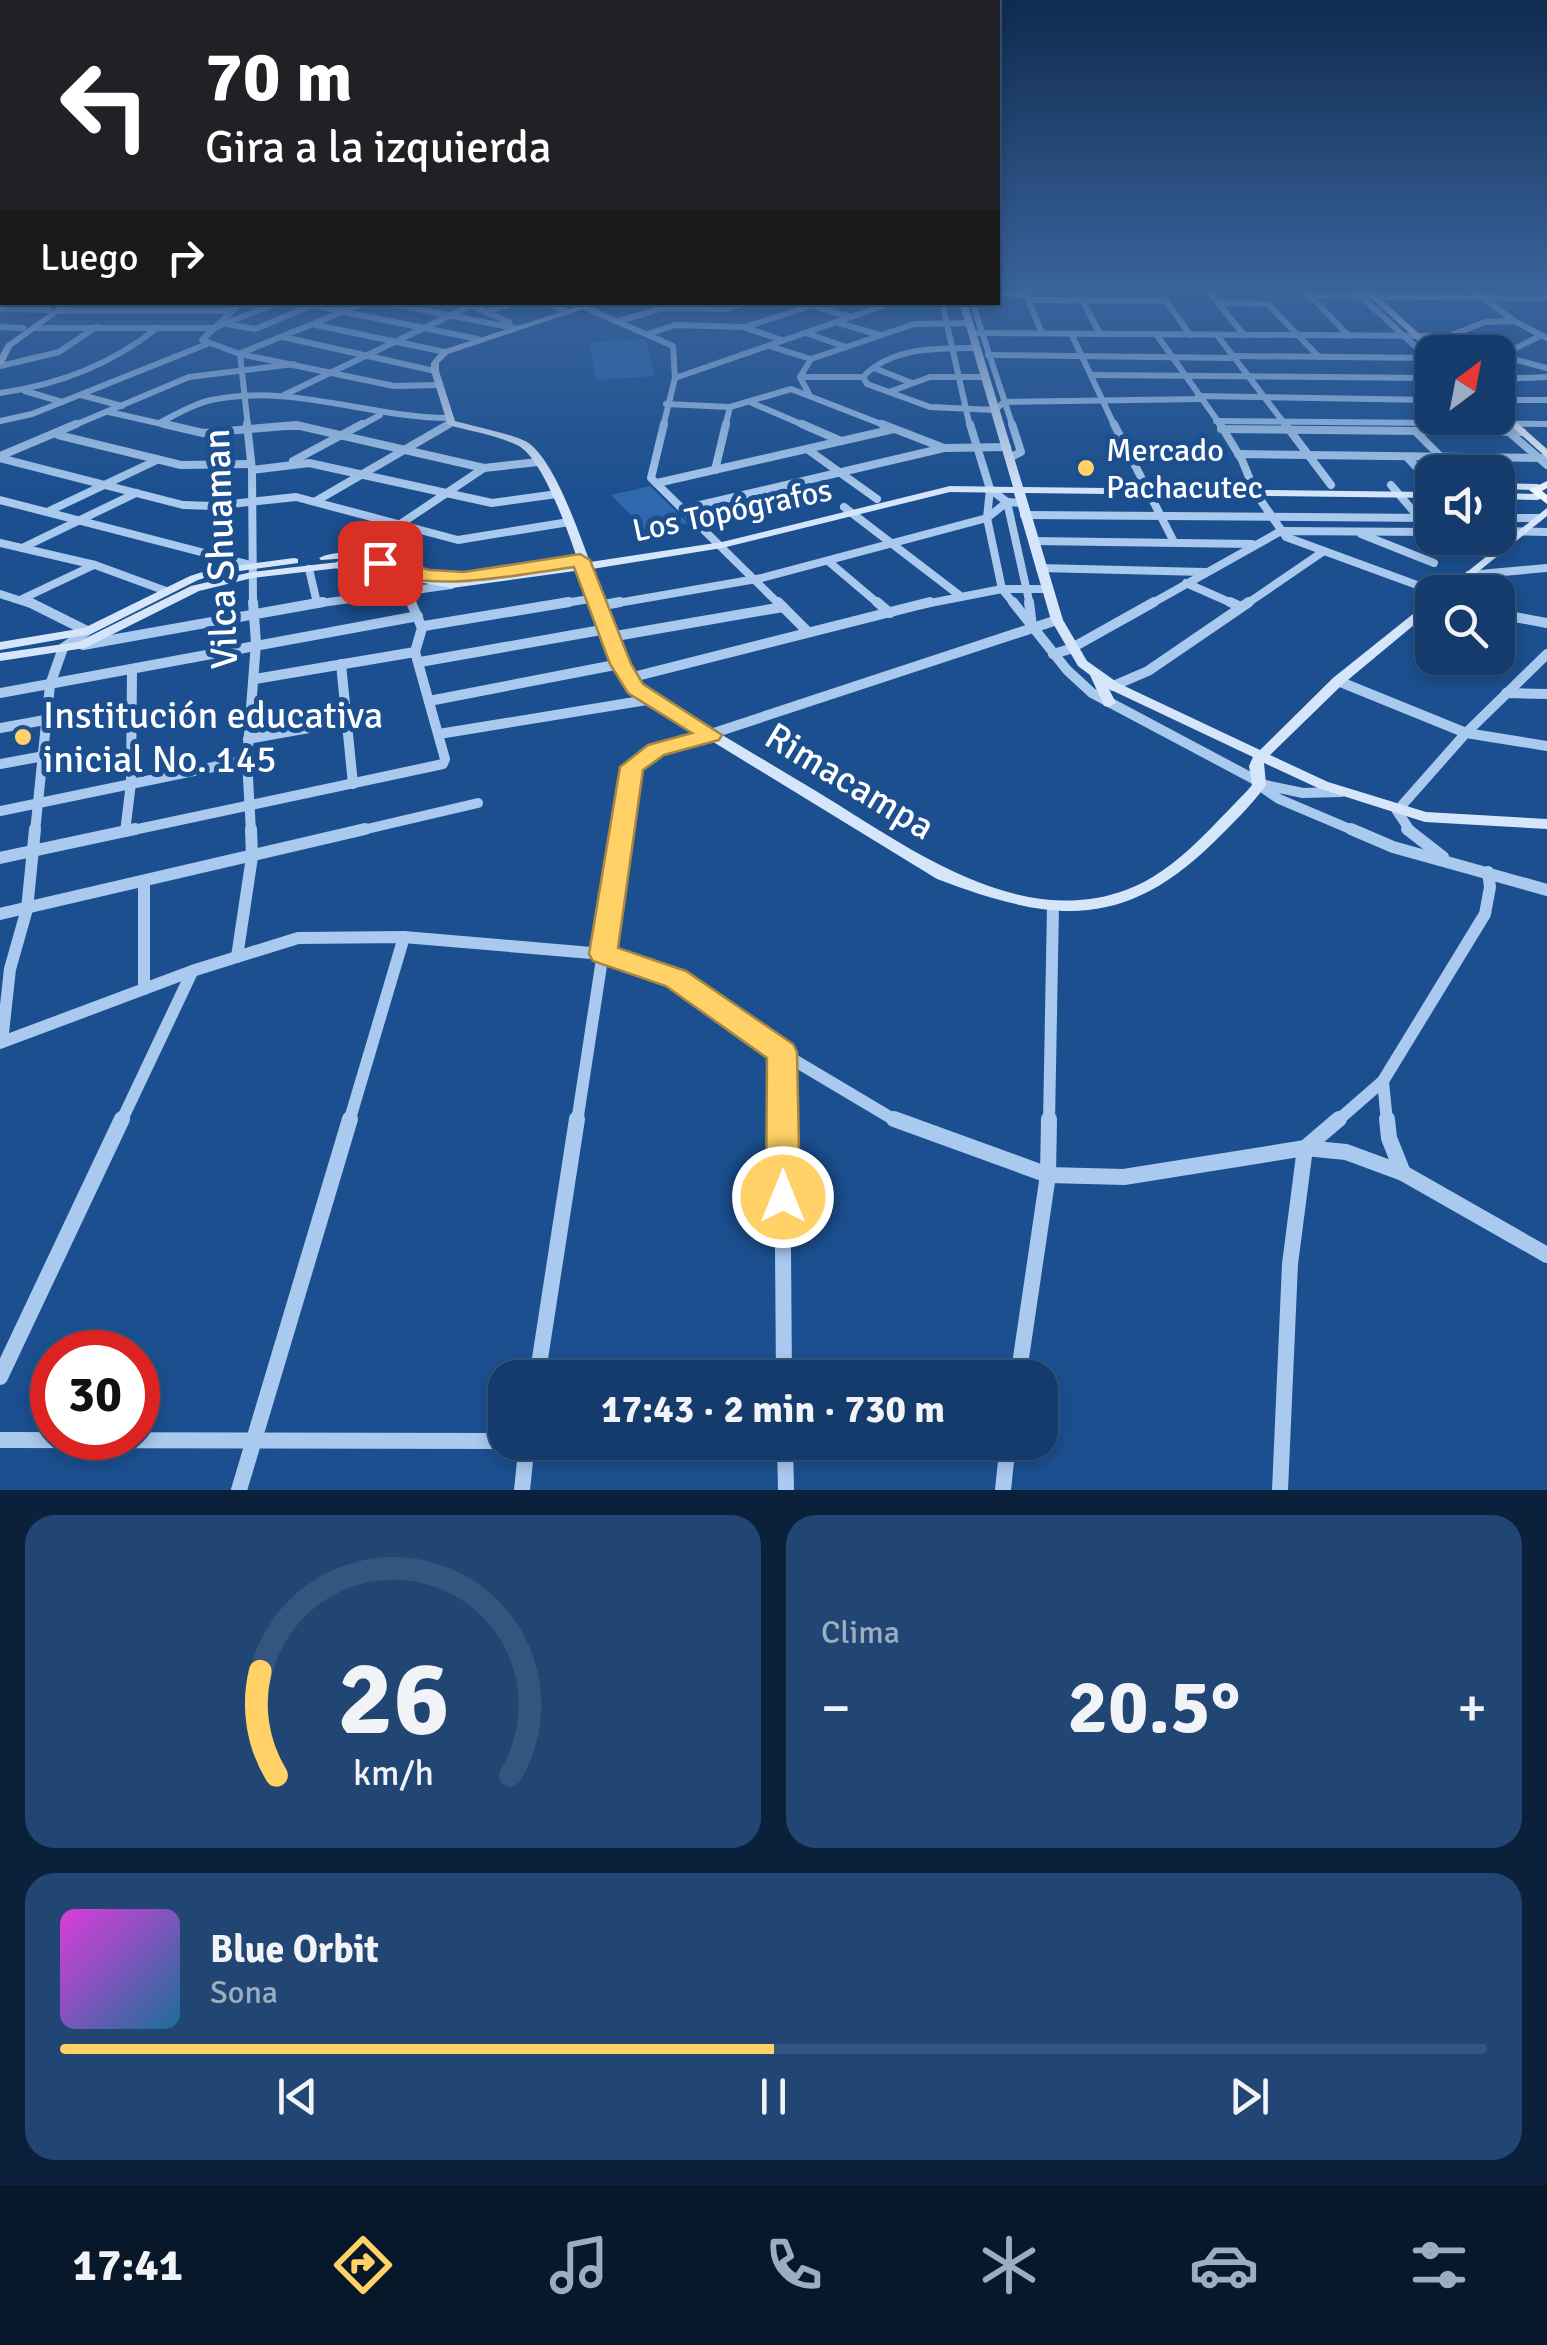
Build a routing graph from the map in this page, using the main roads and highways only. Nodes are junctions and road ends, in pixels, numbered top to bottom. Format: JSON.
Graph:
{"nodes":[{"id":1,"x":442,"y":356,"type":"edge"},
{"id":2,"x":983,"y":356,"type":"edge"},
{"id":3,"x":1515,"y":429,"type":"edge"},
{"id":4,"x":1544,"y":459,"type":"edge"},
{"id":5,"x":988,"y":485,"type":"junction"},
{"id":6,"x":1415,"y":487,"type":"edge"},
{"id":7,"x":1255,"y":488,"type":"junction"},
{"id":8,"x":1515,"y":488,"type":"edge"},
{"id":9,"x":1395,"y":490,"type":"junction"},
{"id":10,"x":1543,"y":492,"type":"edge"},
{"id":11,"x":1415,"y":493,"type":"edge"},
{"id":12,"x":1515,"y":494,"type":"edge"},
{"id":13,"x":1020,"y":497,"type":"junction"},
{"id":14,"x":848,"y":510,"type":"junction"},
{"id":15,"x":1542,"y":515,"type":"edge"},
{"id":16,"x":582,"y":564,"type":"junction"},
{"id":17,"x":252,"y":570,"type":"junction"},
{"id":18,"x":1470,"y":575,"type":"edge"},
{"id":19,"x":1415,"y":618,"type":"edge"},
{"id":20,"x":0,"y":646,"type":"edge"},
{"id":21,"x":0,"y":657,"type":"edge"},
{"id":22,"x":1096,"y":674,"type":"junction"},
{"id":23,"x":1109,"y":704,"type":"road end"},
{"id":24,"x":1259,"y":758,"type":"junction"},
{"id":25,"x":1547,"y":824,"type":"edge"}],
"edges":[{"from":1,"to":16,"type":"main road","name":"Rimacampa"},
{"from":2,"to":13,"type":"main road"},
{"from":3,"to":4,"type":"main road"},
{"from":5,"to":13,"type":"main road","name":"Los Topógrafos"},
{"from":5,"to":14,"type":"main road","name":"Los Topógrafos"},
{"from":5,"to":14,"type":"main road","name":"Los Topógrafos"},
{"from":6,"to":9,"type":"main road","name":"Los Topógrafos"},
{"from":7,"to":9,"type":"main road","name":"Los Topógrafos"},
{"from":7,"to":9,"type":"main road","name":"Los Topógrafos"},
{"from":7,"to":13,"type":"main road","name":"Los Topógrafos"},
{"from":8,"to":10,"type":"main road"},
{"from":9,"to":11,"type":"main road","name":"Los Topógrafos"},
{"from":10,"to":12,"type":"main road"},
{"from":13,"to":22,"type":"main road"},
{"from":14,"to":16,"type":"main road","name":"Los Topógrafos"},
{"from":15,"to":18,"type":"main road"},
{"from":16,"to":17,"type":"main road","name":"Los Topógrafos"},
{"from":16,"to":17,"type":"main road","name":"Los Topógrafos"},
{"from":16,"to":24,"type":"main road","name":"Rimacampa"},
{"from":17,"to":20,"type":"main road","name":"Los Topógrafos"},
{"from":17,"to":21,"type":"main road","name":"Los Topógrafos"},
{"from":19,"to":24,"type":"main road"},
{"from":22,"to":23,"type":"main road"},
{"from":22,"to":24,"type":"main road"},
{"from":24,"to":25,"type":"main road"}]}
